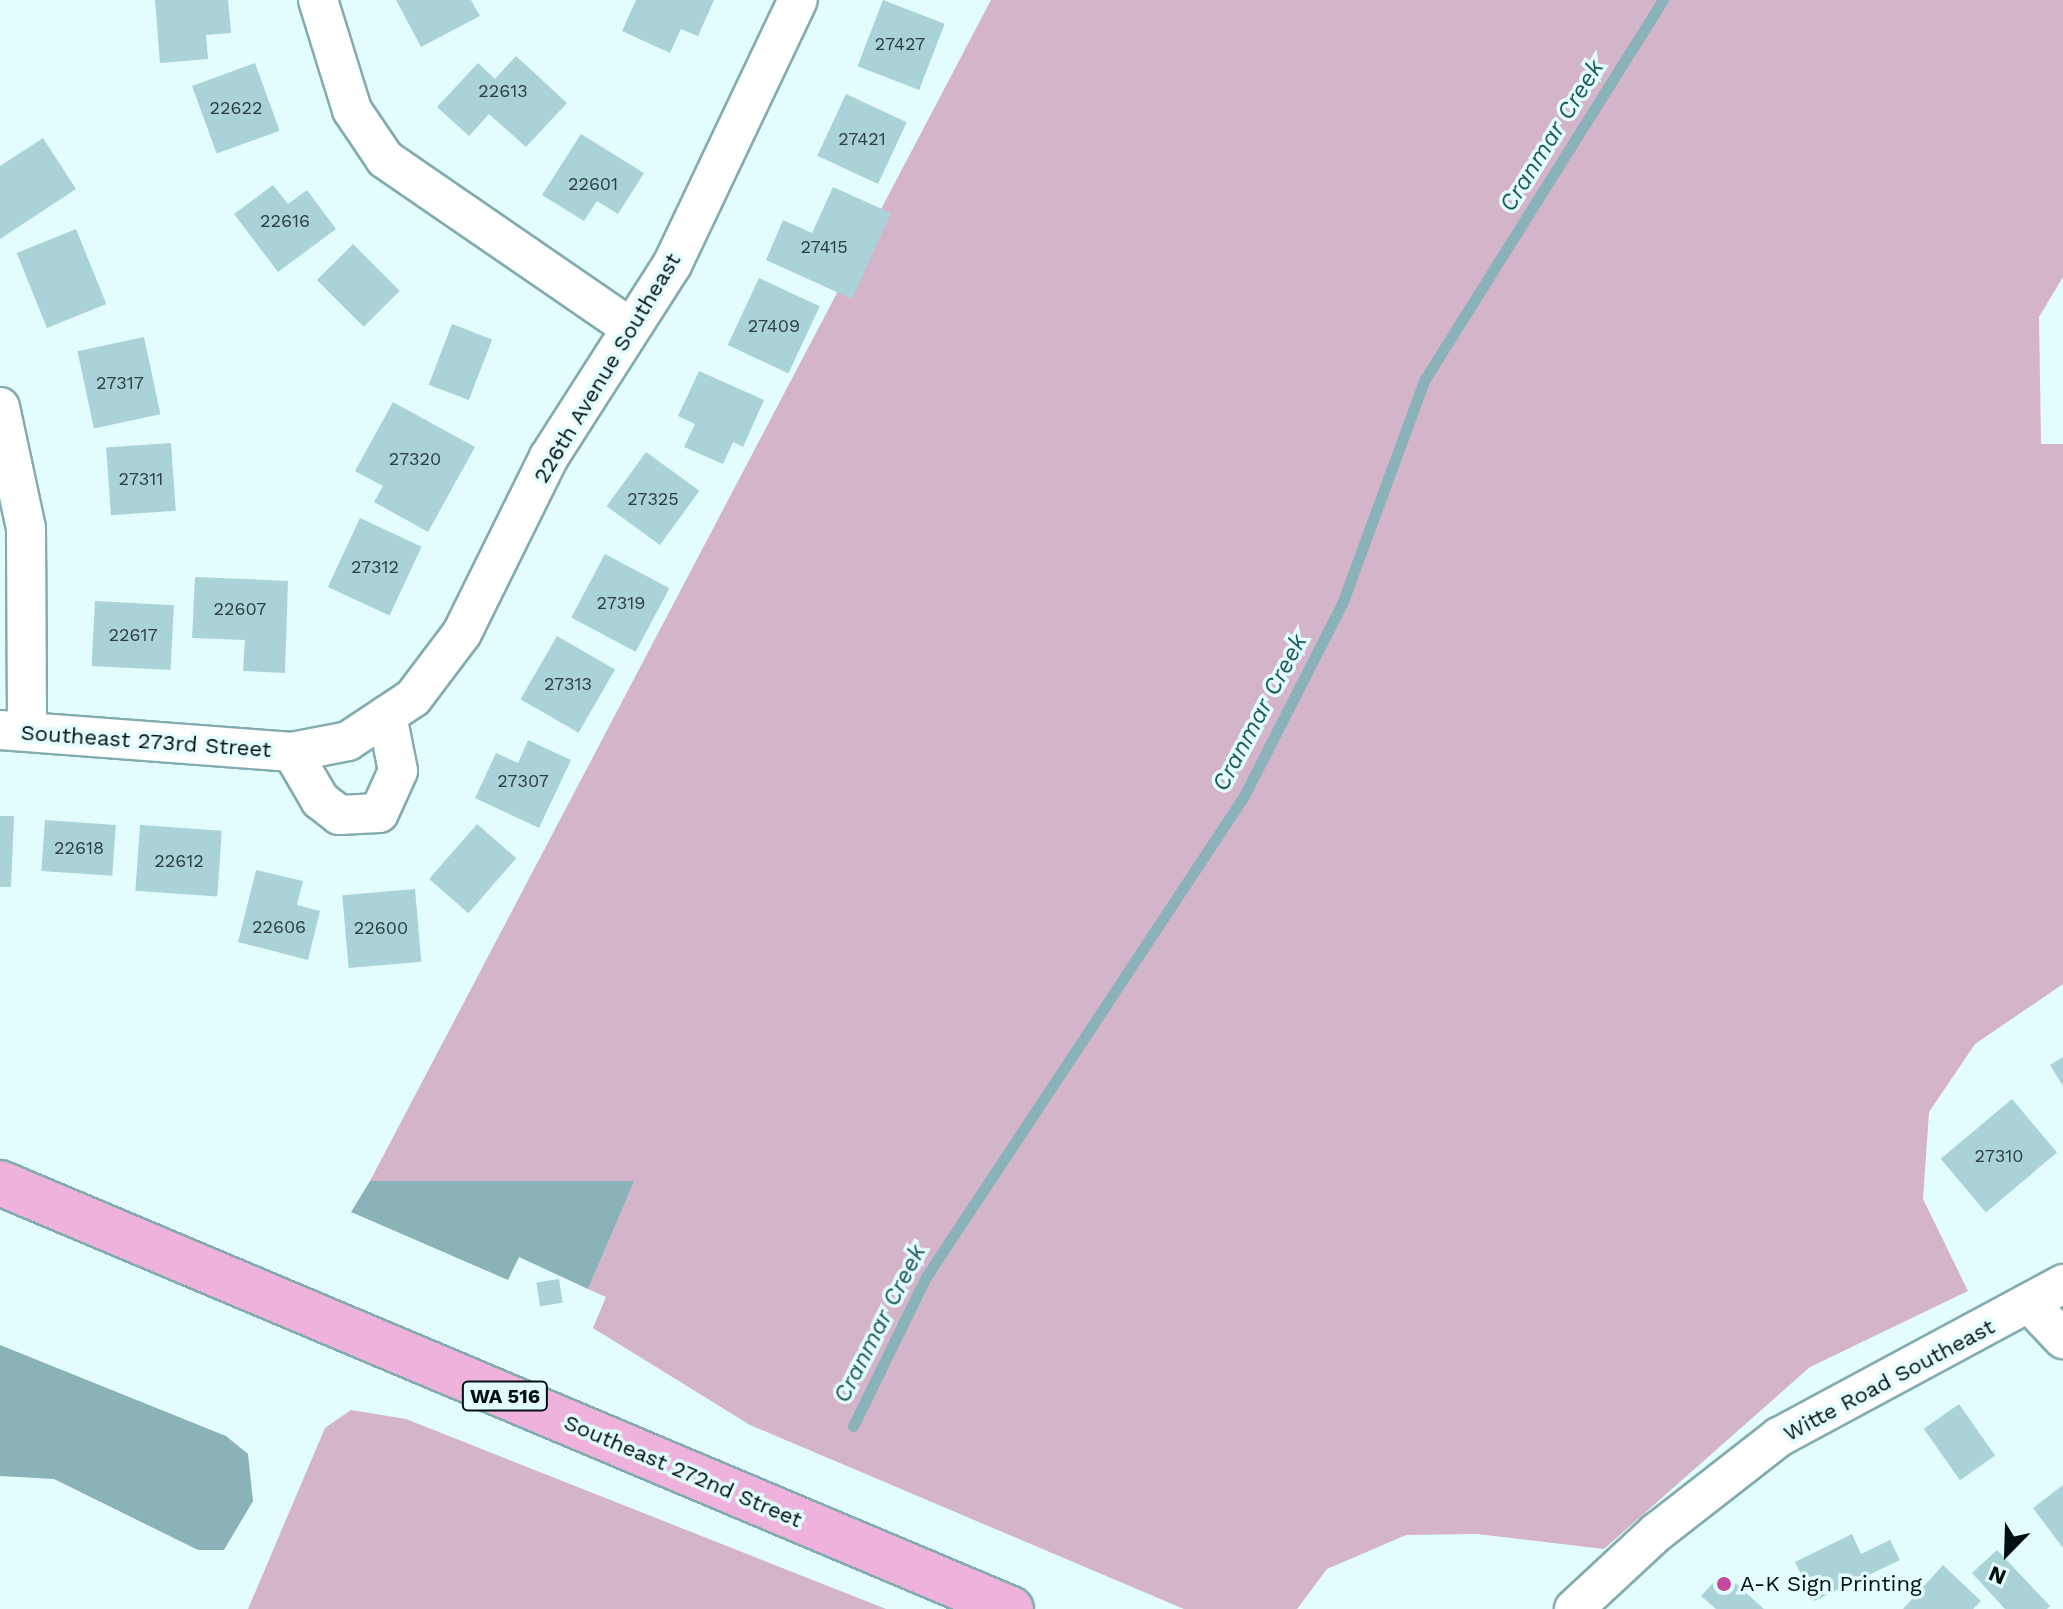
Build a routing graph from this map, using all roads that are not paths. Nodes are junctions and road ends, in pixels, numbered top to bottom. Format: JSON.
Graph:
{"nodes":[{"id":1,"x":318,"y":0,"type":"edge"},
{"id":2,"x":798,"y":0,"type":"edge"},
{"id":3,"x":628,"y":326,"type":"junction"},
{"id":4,"x":0,"y":407,"type":"edge"},
{"id":5,"x":387,"y":715,"type":"junction"},
{"id":6,"x":14,"y":730,"type":"edge"},
{"id":7,"x":348,"y":741,"type":"joint"},
{"id":8,"x":292,"y":752,"type":"junction"},
{"id":9,"x":0,"y":1183,"type":"edge"},
{"id":10,"x":2063,"y":1284,"type":"edge"},
{"id":11,"x":2031,"y":1305,"type":"junction"},
{"id":12,"x":2063,"y":1339,"type":"edge"},
{"id":13,"x":1011,"y":1609,"type":"edge"},
{"id":14,"x":1574,"y":1609,"type":"edge"}],
"edges":[{"from":1,"to":3,"type":"street"},
{"from":2,"to":3,"type":"street","name":"226th Avenue Southeast"},
{"from":3,"to":5,"type":"street","name":"226th Avenue Southeast"},
{"from":4,"to":6,"type":"street"},
{"from":5,"to":7,"type":"street","name":"226th Avenue Southeast"},
{"from":5,"to":8,"type":"street","name":"Southeast 273rd Street"},
{"from":6,"to":8,"type":"street","name":"Southeast 273rd Street"},
{"from":7,"to":8,"type":"street","name":"Southeast 273rd Street"},
{"from":9,"to":13,"type":"main road","name":"Southeast 272nd Street","number":"WA 516"},
{"from":10,"to":11,"type":"street","name":"Witte Road Southeast"},
{"from":11,"to":12,"type":"street"},
{"from":11,"to":14,"type":"street","name":"Witte Road Southeast"}]}
